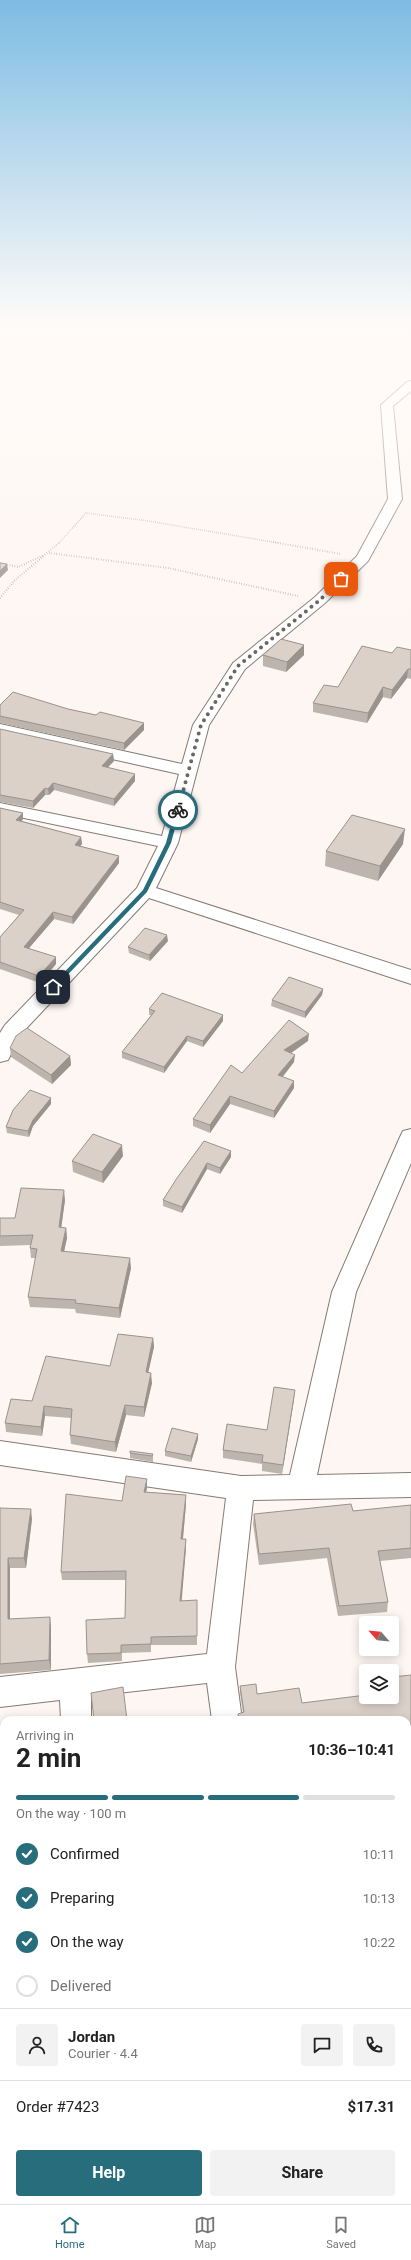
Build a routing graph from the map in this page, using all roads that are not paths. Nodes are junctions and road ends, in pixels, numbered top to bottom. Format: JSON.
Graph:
{"nodes":[{"id":1,"x":390,"y":429,"type":"edge"},
{"id":2,"x":0,"y":729,"type":"edge"},
{"id":3,"x":189,"y":771,"type":"junction"},
{"id":4,"x":1,"y":810,"type":"edge"},
{"id":5,"x":169,"y":843,"type":"junction"},
{"id":6,"x":145,"y":891,"type":"junction"},
{"id":7,"x":410,"y":980,"type":"edge"},
{"id":8,"x":6,"y":1028,"type":"edge"},
{"id":9,"x":0,"y":1055,"type":"edge"},
{"id":10,"x":411,"y":1137,"type":"edge"},
{"id":11,"x":0,"y":1453,"type":"edge"},
{"id":12,"x":411,"y":1485,"type":"edge"},
{"id":13,"x":300,"y":1487,"type":"junction"},
{"id":14,"x":241,"y":1488,"type":"junction"},
{"id":15,"x":220,"y":1667,"type":"junction"},
{"id":16,"x":75,"y":1684,"type":"junction"},
{"id":17,"x":0,"y":1692,"type":"edge"},
{"id":18,"x":76,"y":1716,"type":"edge"},
{"id":19,"x":226,"y":1716,"type":"edge"}],
"edges":[{"from":1,"to":3,"type":"street"},
{"from":2,"to":3,"type":"street"},
{"from":3,"to":5,"type":"street"},
{"from":4,"to":5,"type":"street"},
{"from":5,"to":6,"type":"street"},
{"from":6,"to":7,"type":"street"},
{"from":6,"to":8,"type":"street"},
{"from":8,"to":9,"type":"street"},
{"from":10,"to":13,"type":"street"},
{"from":11,"to":14,"type":"street"},
{"from":12,"to":13,"type":"street"},
{"from":13,"to":14,"type":"street"},
{"from":14,"to":15,"type":"street"},
{"from":15,"to":16,"type":"street"},
{"from":15,"to":19,"type":"street"},
{"from":16,"to":17,"type":"street"},
{"from":16,"to":18,"type":"street"}]}
